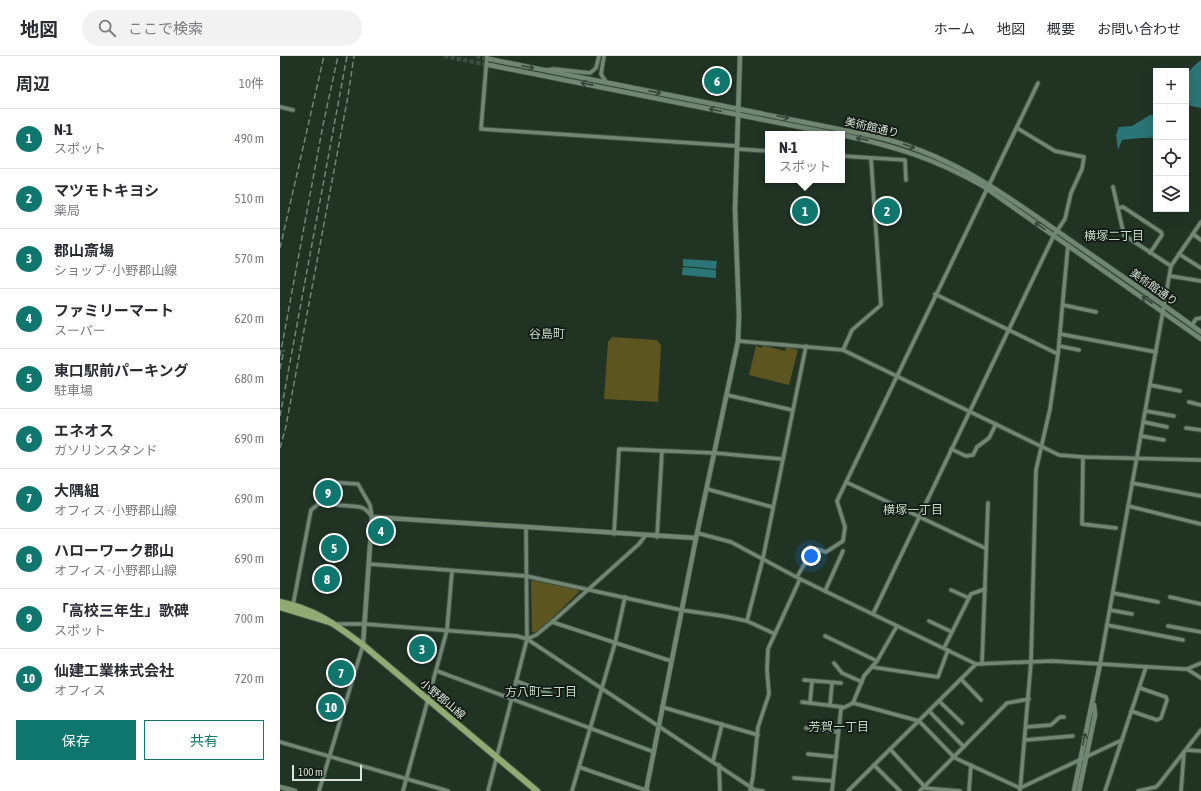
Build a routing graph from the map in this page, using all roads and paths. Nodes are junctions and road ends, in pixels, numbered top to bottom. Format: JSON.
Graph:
{"nodes":[{"id":1,"x":599,"y":56,"type":"edge"},
{"id":2,"x":604,"y":56,"type":"edge"},
{"id":3,"x":740,"y":56,"type":"edge"},
{"id":4,"x":488,"y":57,"type":"edge"},
{"id":5,"x":489,"y":65,"type":"tunnel mouth"},
{"id":6,"x":546,"y":71,"type":"junction"},
{"id":7,"x":606,"y":82,"type":"junction"},
{"id":8,"x":1038,"y":83,"type":"dead end"},
{"id":9,"x":280,"y":107,"type":"edge"},
{"id":10,"x":738,"y":108,"type":"junction"},
{"id":11,"x":293,"y":110,"type":"dead end"},
{"id":12,"x":738,"y":115,"type":"junction"},
{"id":13,"x":1017,"y":128,"type":"junction"},
{"id":14,"x":820,"y":131,"type":"edge"},
{"id":15,"x":845,"y":136,"type":"edge"},
{"id":16,"x":736,"y":147,"type":"junction"},
{"id":17,"x":765,"y":151,"type":"edge"},
{"id":18,"x":845,"y":156,"type":"edge"},
{"id":19,"x":871,"y":158,"type":"junction"},
{"id":20,"x":906,"y":180,"type":"dead end"},
{"id":21,"x":988,"y":186,"type":"junction"},
{"id":22,"x":1114,"y":187,"type":"dead end"},
{"id":23,"x":1118,"y":208,"type":"junction"},
{"id":24,"x":1201,"y":222,"type":"edge"},
{"id":25,"x":1057,"y":230,"type":"junction"},
{"id":26,"x":1193,"y":234,"type":"junction"},
{"id":27,"x":1054,"y":235,"type":"junction"},
{"id":28,"x":1201,"y":240,"type":"edge"},
{"id":29,"x":1068,"y":245,"type":"junction"},
{"id":30,"x":1150,"y":253,"type":"junction"},
{"id":31,"x":1179,"y":254,"type":"junction"},
{"id":32,"x":1171,"y":266,"type":"junction"},
{"id":33,"x":1201,"y":268,"type":"edge"},
{"id":34,"x":1170,"y":276,"type":"junction"},
{"id":35,"x":1201,"y":281,"type":"edge"},
{"id":36,"x":935,"y":294,"type":"junction"},
{"id":37,"x":1063,"y":305,"type":"junction"},
{"id":38,"x":1165,"y":305,"type":"junction"},
{"id":39,"x":1164,"y":311,"type":"junction"},
{"id":40,"x":1096,"y":312,"type":"dead end"},
{"id":41,"x":1201,"y":318,"type":"edge"},
{"id":42,"x":1192,"y":325,"type":"junction"},
{"id":43,"x":1008,"y":330,"type":"junction"},
{"id":44,"x":1201,"y":332,"type":"edge"},
{"id":45,"x":1060,"y":334,"type":"junction"},
{"id":46,"x":1201,"y":339,"type":"edge"},
{"id":47,"x":738,"y":341,"type":"junction"},
{"id":48,"x":806,"y":346,"type":"junction"},
{"id":49,"x":1059,"y":346,"type":"junction"},
{"id":50,"x":842,"y":350,"type":"junction"},
{"id":51,"x":1079,"y":350,"type":"dead end"},
{"id":52,"x":1156,"y":352,"type":"junction"},
{"id":53,"x":1058,"y":354,"type":"junction"},
{"id":54,"x":897,"y":377,"type":"junction"},
{"id":55,"x":1150,"y":385,"type":"junction"},
{"id":56,"x":1180,"y":390,"type":"dead end"},
{"id":57,"x":727,"y":395,"type":"junction"},
{"id":58,"x":1189,"y":402,"type":"dead end"},
{"id":59,"x":1201,"y":405,"type":"edge"},
{"id":60,"x":792,"y":410,"type":"junction"},
{"id":61,"x":970,"y":411,"type":"junction"},
{"id":62,"x":1146,"y":411,"type":"junction"},
{"id":63,"x":1174,"y":416,"type":"dead end"},
{"id":64,"x":1144,"y":422,"type":"junction"},
{"id":65,"x":996,"y":424,"type":"junction"},
{"id":66,"x":1166,"y":427,"type":"dead end"},
{"id":67,"x":1186,"y":428,"type":"dead end"},
{"id":68,"x":1201,"y":430,"type":"edge"},
{"id":69,"x":1141,"y":436,"type":"junction"},
{"id":70,"x":1164,"y":440,"type":"dead end"},
{"id":71,"x":1041,"y":446,"type":"junction"},
{"id":72,"x":952,"y":449,"type":"junction"},
{"id":73,"x":662,"y":452,"type":"junction"},
{"id":74,"x":715,"y":453,"type":"junction"},
{"id":75,"x":1083,"y":457,"type":"junction"},
{"id":76,"x":1137,"y":458,"type":"junction"},
{"id":77,"x":782,"y":460,"type":"junction"},
{"id":78,"x":1201,"y":460,"type":"edge"},
{"id":79,"x":846,"y":482,"type":"junction"},
{"id":80,"x":1132,"y":483,"type":"junction"},
{"id":81,"x":707,"y":489,"type":"junction"},
{"id":82,"x":1201,"y":496,"type":"edge"},
{"id":83,"x":322,"y":501,"type":"junction"},
{"id":84,"x":988,"y":503,"type":"dead end"},
{"id":85,"x":1128,"y":506,"type":"junction"},
{"id":86,"x":772,"y":507,"type":"junction"},
{"id":87,"x":372,"y":517,"type":"junction"},
{"id":88,"x":919,"y":517,"type":"junction"},
{"id":89,"x":1201,"y":524,"type":"edge"},
{"id":90,"x":526,"y":528,"type":"junction"},
{"id":91,"x":1116,"y":528,"type":"dead end"},
{"id":92,"x":614,"y":534,"type":"junction"},
{"id":93,"x":644,"y":536,"type":"junction"},
{"id":94,"x":696,"y":536,"type":"junction"},
{"id":95,"x":657,"y":537,"type":"junction"},
{"id":96,"x":985,"y":548,"type":"junction"},
{"id":97,"x":843,"y":551,"type":"dead end"},
{"id":98,"x":763,"y":558,"type":"junction"},
{"id":99,"x":369,"y":564,"type":"junction"},
{"id":100,"x":452,"y":571,"type":"junction"},
{"id":101,"x":526,"y":576,"type":"junction"},
{"id":102,"x":799,"y":578,"type":"junction"},
{"id":103,"x":589,"y":589,"type":"junction"},
{"id":104,"x":985,"y":589,"type":"junction"},
{"id":105,"x":952,"y":590,"type":"dead end"},
{"id":106,"x":825,"y":591,"type":"junction"},
{"id":107,"x":1113,"y":593,"type":"junction"},
{"id":108,"x":625,"y":597,"type":"junction"},
{"id":109,"x":1170,"y":597,"type":"dead end"},
{"id":110,"x":969,"y":598,"type":"junction"},
{"id":111,"x":280,"y":602,"type":"edge"},
{"id":112,"x":1158,"y":602,"type":"dead end"},
{"id":113,"x":1201,"y":604,"type":"edge"},
{"id":114,"x":293,"y":605,"type":"junction"},
{"id":115,"x":280,"y":607,"type":"edge"},
{"id":116,"x":682,"y":610,"type":"junction"},
{"id":117,"x":1110,"y":610,"type":"junction"},
{"id":118,"x":873,"y":614,"type":"junction"},
{"id":119,"x":1132,"y":614,"type":"dead end"},
{"id":120,"x":747,"y":621,"type":"junction"},
{"id":121,"x":552,"y":622,"type":"junction"},
{"id":122,"x":929,"y":622,"type":"dead end"},
{"id":123,"x":335,"y":624,"type":"junction"},
{"id":124,"x":365,"y":624,"type":"junction"},
{"id":125,"x":1107,"y":625,"type":"junction"},
{"id":126,"x":898,"y":626,"type":"junction"},
{"id":127,"x":1168,"y":626,"type":"dead end"},
{"id":128,"x":447,"y":630,"type":"junction"},
{"id":129,"x":952,"y":632,"type":"junction"},
{"id":130,"x":1201,"y":632,"type":"edge"},
{"id":131,"x":775,"y":634,"type":"junction"},
{"id":132,"x":825,"y":636,"type":"dead end"},
{"id":133,"x":527,"y":639,"type":"junction"},
{"id":134,"x":1183,"y":640,"type":"dead end"},
{"id":135,"x":615,"y":643,"type":"junction"},
{"id":136,"x":363,"y":645,"type":"junction"},
{"id":137,"x":946,"y":649,"type":"junction"},
{"id":138,"x":671,"y":661,"type":"junction"},
{"id":139,"x":877,"y":661,"type":"junction"},
{"id":140,"x":1031,"y":662,"type":"junction"},
{"id":141,"x":834,"y":663,"type":"dead end"},
{"id":142,"x":1201,"y":663,"type":"edge"},
{"id":143,"x":976,"y":664,"type":"junction"},
{"id":144,"x":982,"y":664,"type":"junction"},
{"id":145,"x":1100,"y":664,"type":"junction"},
{"id":146,"x":872,"y":667,"type":"junction"},
{"id":147,"x":1146,"y":667,"type":"junction"},
{"id":148,"x":1187,"y":669,"type":"junction"},
{"id":149,"x":437,"y":671,"type":"junction"},
{"id":150,"x":1201,"y":678,"type":"edge"},
{"id":151,"x":961,"y":679,"type":"junction"},
{"id":152,"x":804,"y":680,"type":"dead end"},
{"id":153,"x":516,"y":681,"type":"junction"},
{"id":154,"x":812,"y":681,"type":"junction"},
{"id":155,"x":862,"y":682,"type":"junction"},
{"id":156,"x":832,"y":683,"type":"junction"},
{"id":157,"x":841,"y":683,"type":"dead end"},
{"id":158,"x":1140,"y":688,"type":"junction"},
{"id":159,"x":601,"y":689,"type":"junction"},
{"id":160,"x":551,"y":694,"type":"dead end"},
{"id":161,"x":511,"y":699,"type":"junction"},
{"id":162,"x":1029,"y":699,"type":"junction"},
{"id":163,"x":429,"y":700,"type":"junction"},
{"id":164,"x":982,"y":700,"type":"dead end"},
{"id":165,"x":939,"y":701,"type":"junction"},
{"id":166,"x":802,"y":702,"type":"dead end"},
{"id":167,"x":810,"y":703,"type":"junction"},
{"id":168,"x":853,"y":703,"type":"junction"},
{"id":169,"x":1093,"y":703,"type":"junction"},
{"id":170,"x":830,"y":705,"type":"junction"},
{"id":171,"x":662,"y":707,"type":"junction"},
{"id":172,"x":842,"y":707,"type":"junction"},
{"id":173,"x":929,"y":711,"type":"junction"},
{"id":174,"x":1131,"y":711,"type":"junction"},
{"id":175,"x":1064,"y":717,"type":"dead end"},
{"id":176,"x":919,"y":721,"type":"junction"},
{"id":177,"x":962,"y":723,"type":"dead end"},
{"id":178,"x":722,"y":724,"type":"junction"},
{"id":179,"x":658,"y":726,"type":"junction"},
{"id":180,"x":1026,"y":727,"type":"junction"},
{"id":181,"x":590,"y":728,"type":"junction"},
{"id":182,"x":806,"y":728,"type":"dead end"},
{"id":183,"x":1201,"y":730,"type":"edge"},
{"id":184,"x":838,"y":732,"type":"junction"},
{"id":185,"x":758,"y":735,"type":"junction"},
{"id":186,"x":1072,"y":736,"type":"dead end"},
{"id":187,"x":1025,"y":740,"type":"junction"},
{"id":188,"x":1122,"y":740,"type":"junction"},
{"id":189,"x":280,"y":742,"type":"edge"},
{"id":190,"x":964,"y":747,"type":"junction"},
{"id":191,"x":890,"y":749,"type":"junction"},
{"id":192,"x":1185,"y":751,"type":"junction"},
{"id":193,"x":1201,"y":751,"type":"edge"},
{"id":194,"x":654,"y":752,"type":"junction"},
{"id":195,"x":808,"y":754,"type":"dead end"},
{"id":196,"x":329,"y":756,"type":"junction"},
{"id":197,"x":836,"y":756,"type":"junction"},
{"id":198,"x":954,"y":756,"type":"junction"},
{"id":199,"x":1086,"y":757,"type":"junction"},
{"id":200,"x":497,"y":758,"type":"junction"},
{"id":201,"x":1080,"y":760,"type":"junction"},
{"id":202,"x":713,"y":761,"type":"junction"},
{"id":203,"x":719,"y":765,"type":"junction"},
{"id":204,"x":874,"y":765,"type":"junction"},
{"id":205,"x":971,"y":765,"type":"junction"},
{"id":206,"x":579,"y":767,"type":"junction"},
{"id":207,"x":794,"y":778,"type":"dead end"},
{"id":208,"x":406,"y":779,"type":"junction"},
{"id":209,"x":833,"y":781,"type":"junction"},
{"id":210,"x":280,"y":786,"type":"edge"},
{"id":211,"x":751,"y":787,"type":"junction"},
{"id":212,"x":924,"y":787,"type":"junction"},
{"id":213,"x":1020,"y":790,"type":"edge"},
{"id":214,"x":295,"y":791,"type":"edge"},
{"id":215,"x":319,"y":791,"type":"edge"},
{"id":216,"x":402,"y":791,"type":"edge"},
{"id":217,"x":448,"y":791,"type":"edge"},
{"id":218,"x":488,"y":791,"type":"edge"},
{"id":219,"x":537,"y":791,"type":"edge"},
{"id":220,"x":572,"y":791,"type":"edge"},
{"id":221,"x":647,"y":791,"type":"edge"},
{"id":222,"x":720,"y":791,"type":"edge"},
{"id":223,"x":750,"y":791,"type":"edge"},
{"id":224,"x":763,"y":791,"type":"edge"},
{"id":225,"x":832,"y":791,"type":"edge"},
{"id":226,"x":848,"y":791,"type":"edge"},
{"id":227,"x":900,"y":791,"type":"edge"},
{"id":228,"x":920,"y":791,"type":"edge"},
{"id":229,"x":960,"y":791,"type":"edge"},
{"id":230,"x":969,"y":791,"type":"edge"},
{"id":231,"x":1074,"y":791,"type":"edge"},
{"id":232,"x":1079,"y":791,"type":"edge"},
{"id":233,"x":1105,"y":791,"type":"edge"},
{"id":234,"x":1138,"y":791,"type":"edge"},
{"id":235,"x":1181,"y":791,"type":"edge"}],
"edges":[{"from":1,"to":6,"type":"street"},
{"from":2,"to":7,"type":"street"},
{"from":3,"to":10,"type":"street"},
{"from":4,"to":6,"type":"street","name":"美術館通り","one_way":true},
{"from":4,"to":16,"type":"street"},
{"from":12,"to":5,"type":"street","name":"美術館通り","one_way":true},
{"from":6,"to":7,"type":"street","name":"美術館通り"},
{"from":7,"to":10,"type":"street","name":"美術館通り","one_way":true},
{"from":8,"to":13,"type":"street"},
{"from":9,"to":11,"type":"street"},
{"from":10,"to":12,"type":"street"},
{"from":10,"to":21,"type":"street","name":"美術館通り","one_way":true},
{"from":12,"to":14,"type":"street","name":"美術館通り"},
{"from":12,"to":16,"type":"street"},
{"from":13,"to":21,"type":"street"},
{"from":13,"to":25,"type":"street"},
{"from":21,"to":15,"type":"street","name":"美術館通り","one_way":true},
{"from":16,"to":17,"type":"street"},
{"from":16,"to":47,"type":"street"},
{"from":18,"to":19,"type":"street"},
{"from":19,"to":20,"type":"street"},
{"from":19,"to":50,"type":"street"},
{"from":21,"to":25,"type":"street","name":"美術館通り"},
{"from":27,"to":21,"type":"street","name":"美術館通り","one_way":true},
{"from":21,"to":36,"type":"street"},
{"from":22,"to":23,"type":"street"},
{"from":23,"to":30,"type":"street"},
{"from":23,"to":30,"type":"street"},
{"from":24,"to":26,"type":"street"},
{"from":25,"to":27,"type":"street"},
{"from":25,"to":38,"type":"street","name":"美術館通り"},
{"from":26,"to":28,"type":"street"},
{"from":26,"to":31,"type":"street"},
{"from":27,"to":29,"type":"street","name":"美術館通り"},
{"from":27,"to":43,"type":"street"},
{"from":29,"to":37,"type":"street"},
{"from":39,"to":29,"type":"street","name":"美術館通り","one_way":true},
{"from":30,"to":32,"type":"street"},
{"from":31,"to":32,"type":"street"},
{"from":31,"to":33,"type":"street"},
{"from":32,"to":34,"type":"street"},
{"from":34,"to":35,"type":"street"},
{"from":34,"to":38,"type":"street"},
{"from":36,"to":43,"type":"street"},
{"from":36,"to":54,"type":"street"},
{"from":37,"to":40,"type":"street"},
{"from":37,"to":45,"type":"street"},
{"from":38,"to":39,"type":"street"},
{"from":38,"to":42,"type":"street","name":"美術館通り"},
{"from":39,"to":46,"type":"street","name":"美術館通り"},
{"from":39,"to":52,"type":"street"},
{"from":41,"to":42,"type":"street"},
{"from":42,"to":44,"type":"street","name":"美術館通り"},
{"from":43,"to":53,"type":"street"},
{"from":43,"to":61,"type":"street"},
{"from":45,"to":49,"type":"street"},
{"from":45,"to":52,"type":"street"},
{"from":47,"to":48,"type":"street"},
{"from":47,"to":57,"type":"street"},
{"from":48,"to":50,"type":"street"},
{"from":48,"to":60,"type":"street"},
{"from":49,"to":51,"type":"street"},
{"from":49,"to":53,"type":"street"},
{"from":50,"to":54,"type":"street"},
{"from":52,"to":55,"type":"street"},
{"from":53,"to":71,"type":"street"},
{"from":54,"to":61,"type":"street"},
{"from":54,"to":79,"type":"street"},
{"from":55,"to":56,"type":"street"},
{"from":55,"to":62,"type":"street"},
{"from":57,"to":60,"type":"street"},
{"from":57,"to":74,"type":"street"},
{"from":58,"to":59,"type":"street"},
{"from":60,"to":77,"type":"street"},
{"from":61,"to":65,"type":"street"},
{"from":61,"to":72,"type":"street"},
{"from":62,"to":63,"type":"street"},
{"from":62,"to":64,"type":"street"},
{"from":64,"to":66,"type":"street"},
{"from":64,"to":69,"type":"street"},
{"from":65,"to":71,"type":"street"},
{"from":65,"to":72,"type":"street"},
{"from":67,"to":68,"type":"street"},
{"from":69,"to":70,"type":"street"},
{"from":69,"to":76,"type":"street"},
{"from":71,"to":75,"type":"street"},
{"from":71,"to":140,"type":"street"},
{"from":72,"to":88,"type":"street"},
{"from":73,"to":74,"type":"street"},
{"from":73,"to":92,"type":"street"},
{"from":73,"to":95,"type":"street"},
{"from":74,"to":77,"type":"street"},
{"from":74,"to":81,"type":"street"},
{"from":75,"to":76,"type":"street"},
{"from":75,"to":91,"type":"street"},
{"from":76,"to":78,"type":"street"},
{"from":76,"to":80,"type":"street"},
{"from":77,"to":86,"type":"street"},
{"from":79,"to":88,"type":"street"},
{"from":79,"to":102,"type":"street"},
{"from":80,"to":82,"type":"street"},
{"from":80,"to":85,"type":"street"},
{"from":81,"to":86,"type":"street"},
{"from":81,"to":94,"type":"street"},
{"from":83,"to":87,"type":"street"},
{"from":83,"to":87,"type":"street"},
{"from":83,"to":114,"type":"street"},
{"from":84,"to":96,"type":"street"},
{"from":85,"to":89,"type":"street"},
{"from":85,"to":107,"type":"street"},
{"from":86,"to":98,"type":"street"},
{"from":87,"to":90,"type":"street"},
{"from":87,"to":99,"type":"street"},
{"from":88,"to":96,"type":"street"},
{"from":88,"to":118,"type":"street"},
{"from":90,"to":92,"type":"street"},
{"from":90,"to":101,"type":"street"},
{"from":92,"to":93,"type":"street"},
{"from":93,"to":95,"type":"street"},
{"from":93,"to":103,"type":"street"},
{"from":94,"to":95,"type":"street"},
{"from":94,"to":98,"type":"street"},
{"from":94,"to":116,"type":"street"},
{"from":96,"to":104,"type":"street"},
{"from":97,"to":106,"type":"street"},
{"from":98,"to":102,"type":"street"},
{"from":98,"to":120,"type":"street"},
{"from":99,"to":100,"type":"street"},
{"from":99,"to":124,"type":"street"},
{"from":100,"to":101,"type":"street"},
{"from":100,"to":128,"type":"street"},
{"from":101,"to":103,"type":"street"},
{"from":101,"to":133,"type":"street"},
{"from":102,"to":106,"type":"street"},
{"from":102,"to":131,"type":"street"},
{"from":103,"to":108,"type":"street"},
{"from":103,"to":121,"type":"street"},
{"from":104,"to":110,"type":"street"},
{"from":104,"to":144,"type":"street"},
{"from":105,"to":110,"type":"street"},
{"from":106,"to":118,"type":"street"},
{"from":107,"to":112,"type":"street"},
{"from":107,"to":117,"type":"street"},
{"from":108,"to":116,"type":"street"},
{"from":108,"to":135,"type":"street"},
{"from":109,"to":113,"type":"street"},
{"from":110,"to":129,"type":"street"},
{"from":111,"to":114,"type":"main road","name":"小野郡山線"},
{"from":114,"to":123,"type":"main road","name":"小野郡山線"},
{"from":115,"to":123,"type":"main road","name":"小野郡山線"},
{"from":116,"to":120,"type":"street"},
{"from":116,"to":138,"type":"street"},
{"from":117,"to":119,"type":"street"},
{"from":117,"to":125,"type":"street"},
{"from":118,"to":126,"type":"street"},
{"from":120,"to":131,"type":"street"},
{"from":121,"to":133,"type":"street"},
{"from":121,"to":135,"type":"street"},
{"from":122,"to":129,"type":"street"},
{"from":123,"to":124,"type":"street"},
{"from":123,"to":136,"type":"main road","name":"小野郡山線"},
{"from":124,"to":128,"type":"street"},
{"from":124,"to":136,"type":"street"},
{"from":125,"to":134,"type":"street"},
{"from":125,"to":145,"type":"street"},
{"from":126,"to":137,"type":"street"},
{"from":126,"to":139,"type":"street"},
{"from":127,"to":130,"type":"street"},
{"from":128,"to":133,"type":"street"},
{"from":128,"to":149,"type":"street"},
{"from":129,"to":137,"type":"street"},
{"from":131,"to":185,"type":"street"},
{"from":132,"to":139,"type":"street"},
{"from":133,"to":153,"type":"street"},
{"from":133,"to":159,"type":"street"},
{"from":135,"to":138,"type":"street"},
{"from":135,"to":159,"type":"street"},
{"from":136,"to":163,"type":"main road","name":"小野郡山線"},
{"from":136,"to":196,"type":"street"},
{"from":137,"to":143,"type":"street"},
{"from":137,"to":146,"type":"street"},
{"from":138,"to":171,"type":"street"},
{"from":139,"to":146,"type":"street"},
{"from":140,"to":144,"type":"street"},
{"from":140,"to":145,"type":"street"},
{"from":140,"to":162,"type":"street"},
{"from":141,"to":155,"type":"street"},
{"from":142,"to":148,"type":"street"},
{"from":143,"to":144,"type":"street"},
{"from":143,"to":151,"type":"street"},
{"from":145,"to":147,"type":"street"},
{"from":145,"to":169,"type":"street"},
{"from":146,"to":155,"type":"street"},
{"from":147,"to":148,"type":"street"},
{"from":147,"to":158,"type":"street"},
{"from":148,"to":150,"type":"street"},
{"from":149,"to":161,"type":"street"},
{"from":149,"to":163,"type":"street"},
{"from":151,"to":164,"type":"street"},
{"from":151,"to":165,"type":"street"},
{"from":152,"to":154,"type":"street"},
{"from":153,"to":160,"type":"street"},
{"from":153,"to":161,"type":"street"},
{"from":154,"to":156,"type":"street"},
{"from":154,"to":167,"type":"street"},
{"from":155,"to":168,"type":"street"},
{"from":156,"to":157,"type":"street"},
{"from":156,"to":170,"type":"street"},
{"from":158,"to":174,"type":"street"},
{"from":158,"to":174,"type":"street"},
{"from":159,"to":179,"type":"street"},
{"from":159,"to":181,"type":"street"},
{"from":161,"to":181,"type":"street"},
{"from":161,"to":200,"type":"street"},
{"from":162,"to":180,"type":"street"},
{"from":162,"to":190,"type":"street"},
{"from":163,"to":200,"type":"main road","name":"小野郡山線"},
{"from":163,"to":208,"type":"street"},
{"from":165,"to":173,"type":"street"},
{"from":165,"to":177,"type":"street"},
{"from":166,"to":167,"type":"street"},
{"from":167,"to":170,"type":"street"},
{"from":168,"to":172,"type":"street"},
{"from":168,"to":176,"type":"street"},
{"from":169,"to":199,"type":"street"},
{"from":201,"to":169,"type":"street","one_way":true},
{"from":170,"to":172,"type":"street"},
{"from":171,"to":178,"type":"street"},
{"from":171,"to":179,"type":"street"},
{"from":172,"to":184,"type":"street"},
{"from":173,"to":176,"type":"street"},
{"from":173,"to":190,"type":"street"},
{"from":174,"to":188,"type":"street"},
{"from":175,"to":180,"type":"street"},
{"from":176,"to":191,"type":"street"},
{"from":176,"to":198,"type":"street"},
{"from":178,"to":185,"type":"street"},
{"from":178,"to":202,"type":"street"},
{"from":179,"to":194,"type":"street"},
{"from":179,"to":202,"type":"street"},
{"from":180,"to":187,"type":"street"},
{"from":181,"to":194,"type":"street"},
{"from":181,"to":206,"type":"street"},
{"from":182,"to":184,"type":"street"},
{"from":183,"to":192,"type":"street"},
{"from":184,"to":197,"type":"street"},
{"from":185,"to":211,"type":"street"},
{"from":186,"to":187,"type":"street"},
{"from":187,"to":213,"type":"street"},
{"from":188,"to":199,"type":"street"},
{"from":188,"to":233,"type":"street"},
{"from":189,"to":196,"type":"street"},
{"from":190,"to":198,"type":"street"},
{"from":191,"to":204,"type":"street"},
{"from":191,"to":212,"type":"street"},
{"from":192,"to":193,"type":"street"},
{"from":192,"to":234,"type":"street"},
{"from":192,"to":235,"type":"street"},
{"from":194,"to":221,"type":"street"},
{"from":195,"to":197,"type":"street"},
{"from":196,"to":208,"type":"street"},
{"from":196,"to":215,"type":"street"},
{"from":197,"to":209,"type":"street"},
{"from":198,"to":205,"type":"street"},
{"from":198,"to":212,"type":"street"},
{"from":199,"to":201,"type":"street"},
{"from":199,"to":232,"type":"street"},
{"from":200,"to":218,"type":"street"},
{"from":200,"to":219,"type":"main road","name":"小野郡山線"},
{"from":201,"to":213,"type":"street"},
{"from":201,"to":231,"type":"street"},
{"from":202,"to":203,"type":"street"},
{"from":203,"to":211,"type":"street"},
{"from":203,"to":222,"type":"street"},
{"from":204,"to":226,"type":"street"},
{"from":204,"to":227,"type":"street"},
{"from":205,"to":213,"type":"street"},
{"from":205,"to":230,"type":"street"},
{"from":206,"to":220,"type":"street"},
{"from":206,"to":221,"type":"street"},
{"from":207,"to":209,"type":"street"},
{"from":208,"to":216,"type":"street"},
{"from":208,"to":217,"type":"street"},
{"from":209,"to":225,"type":"street"},
{"from":210,"to":214,"type":"street"},
{"from":211,"to":223,"type":"street"},
{"from":211,"to":224,"type":"street"},
{"from":212,"to":228,"type":"street"},
{"from":212,"to":229,"type":"street"}]}
